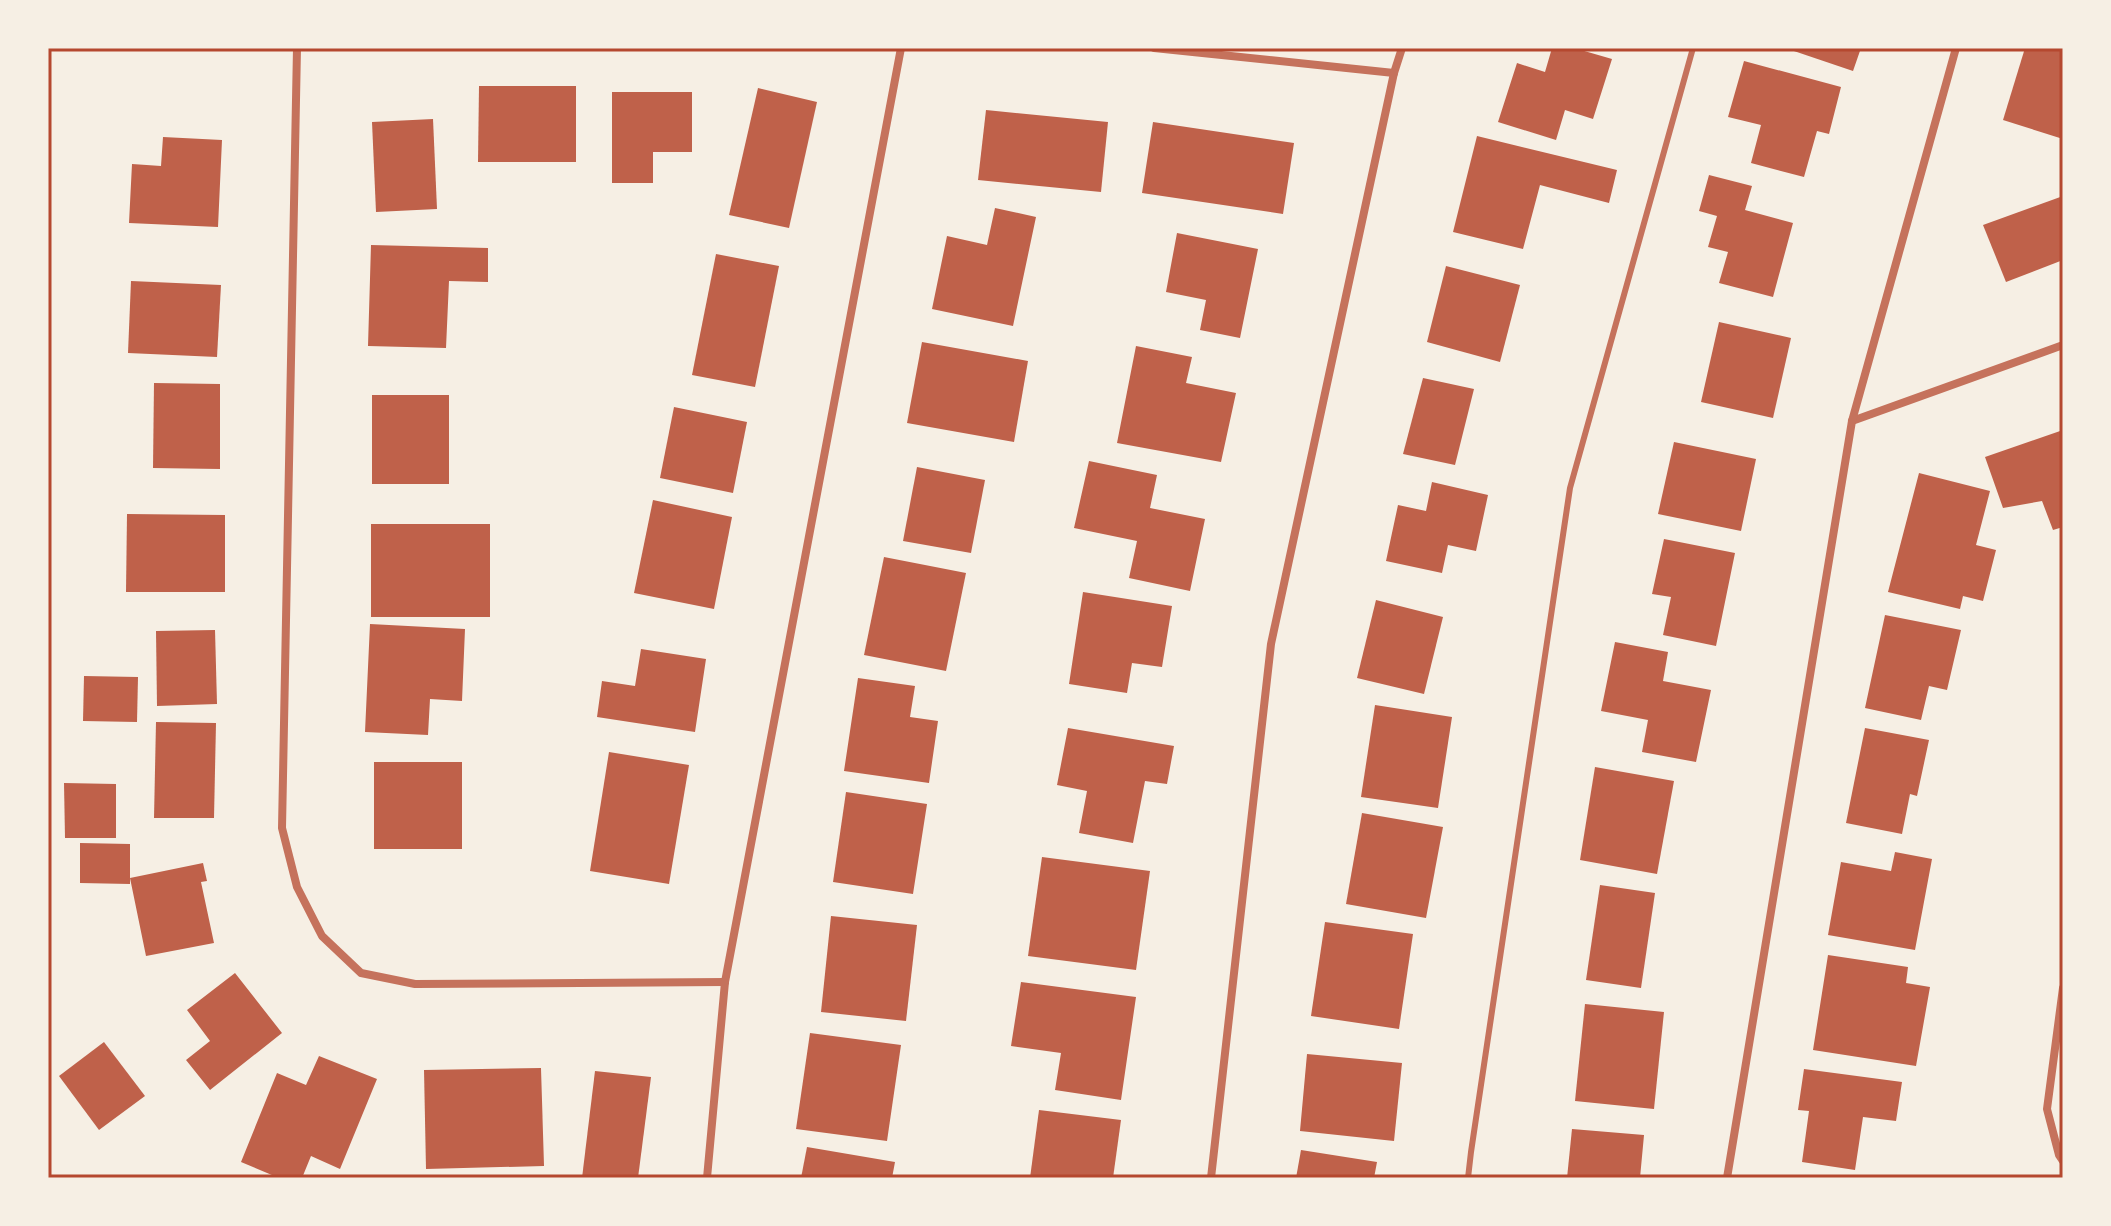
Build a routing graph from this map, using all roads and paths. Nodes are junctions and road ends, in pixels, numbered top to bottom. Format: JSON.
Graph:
{"nodes":[{"id":1,"x":297,"y":48,"type":"edge"},
{"id":2,"x":901,"y":48,"type":"edge"},
{"id":3,"x":1154,"y":48,"type":"edge"},
{"id":4,"x":1402,"y":48,"type":"edge"},
{"id":5,"x":1693,"y":48,"type":"edge"},
{"id":6,"x":1956,"y":48,"type":"edge"},
{"id":7,"x":1394,"y":73,"type":"junction"},
{"id":8,"x":2063,"y":345,"type":"edge"},
{"id":9,"x":1852,"y":421,"type":"junction"},
{"id":10,"x":725,"y":982,"type":"junction"},
{"id":11,"x":2063,"y":988,"type":"edge"},
{"id":12,"x":2063,"y":1161,"type":"edge"},
{"id":13,"x":707,"y":1178,"type":"edge"},
{"id":14,"x":1211,"y":1178,"type":"edge"},
{"id":15,"x":1468,"y":1178,"type":"edge"},
{"id":16,"x":1727,"y":1178,"type":"edge"}],
"edges":[{"from":1,"to":10,"type":"street"},
{"from":2,"to":10,"type":"street"},
{"from":3,"to":7,"type":"street"},
{"from":4,"to":7,"type":"street"},
{"from":5,"to":15,"type":"lane"},
{"from":6,"to":9,"type":"street"},
{"from":7,"to":14,"type":"street"},
{"from":8,"to":9,"type":"street"},
{"from":9,"to":16,"type":"street"},
{"from":10,"to":13,"type":"street"},
{"from":11,"to":12,"type":"street"}]}
